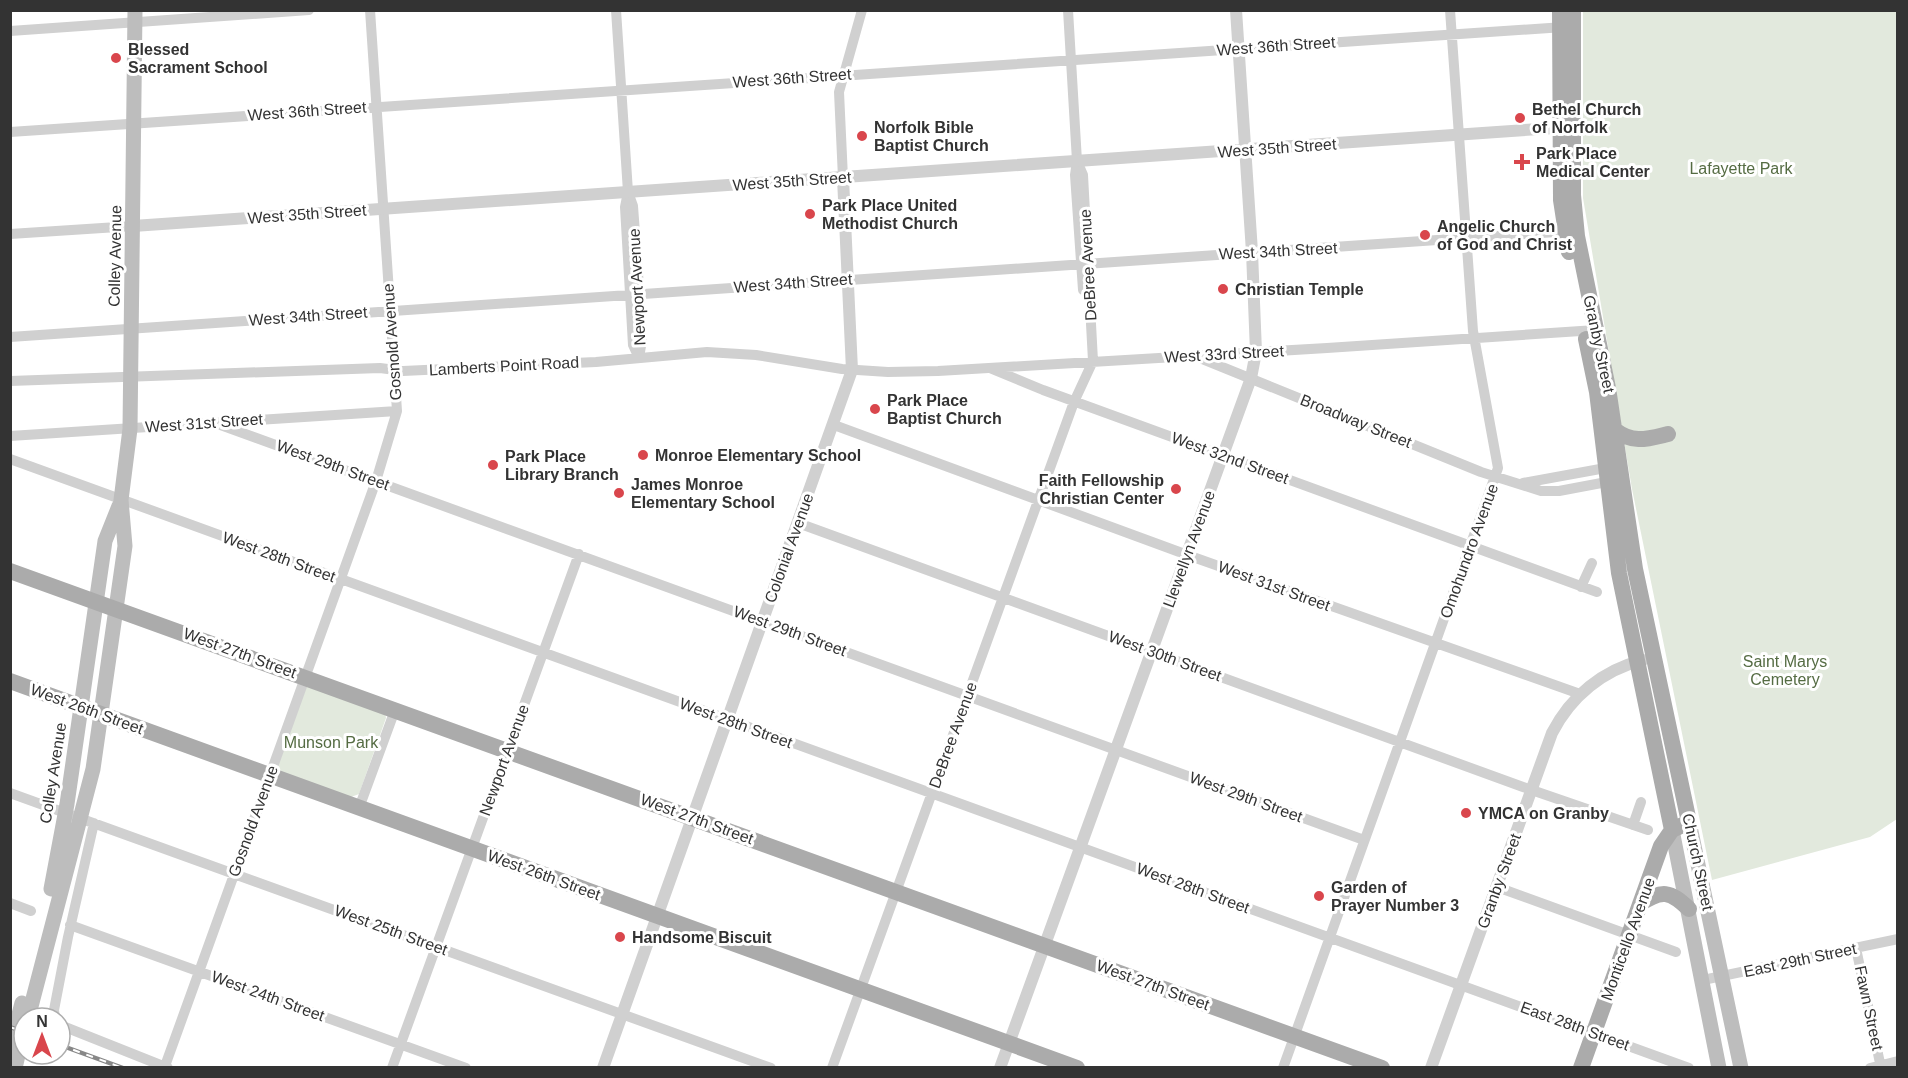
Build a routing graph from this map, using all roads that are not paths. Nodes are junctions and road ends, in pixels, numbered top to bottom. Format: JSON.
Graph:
{"nodes":[{"id":1,"x":309,"y":10,"type":"edge"},
{"id":2,"x":370,"y":10,"type":"edge"},
{"id":3,"x":616,"y":10,"type":"edge"},
{"id":4,"x":862,"y":10,"type":"edge"},
{"id":5,"x":1068,"y":10,"type":"edge"},
{"id":6,"x":1236,"y":10,"type":"edge"},
{"id":7,"x":1450,"y":10,"type":"edge"},
{"id":8,"x":135,"y":16,"type":"edge"},
{"id":9,"x":1566,"y":18,"type":"edge"},
{"id":10,"x":10,"y":31,"type":"edge"},
{"id":11,"x":1452,"y":34,"type":"junction"},
{"id":12,"x":1239,"y":48,"type":"junction"},
{"id":13,"x":1071,"y":60,"type":"junction"},
{"id":14,"x":844,"y":75,"type":"junction"},
{"id":15,"x":621,"y":90,"type":"junction"},
{"id":16,"x":376,"y":107,"type":"junction"},
{"id":17,"x":134,"y":123,"type":"junction"},
{"id":18,"x":1567,"y":127,"type":"junction"},
{"id":19,"x":10,"y":132,"type":"edge"},
{"id":20,"x":1460,"y":135,"type":"junction"},
{"id":21,"x":1245,"y":150,"type":"junction"},
{"id":22,"x":1077,"y":161,"type":"junction"},
{"id":23,"x":843,"y":178,"type":"junction"},
{"id":24,"x":628,"y":192,"type":"junction"},
{"id":25,"x":383,"y":208,"type":"junction"},
{"id":26,"x":133,"y":226,"type":"junction"},
{"id":27,"x":1570,"y":231,"type":"junction"},
{"id":28,"x":10,"y":234,"type":"edge"},
{"id":29,"x":1467,"y":238,"type":"junction"},
{"id":30,"x":1252,"y":252,"type":"junction"},
{"id":31,"x":1085,"y":263,"type":"junction"},
{"id":32,"x":849,"y":279,"type":"junction"},
{"id":33,"x":635,"y":294,"type":"junction"},
{"id":34,"x":390,"y":311,"type":"junction"},
{"id":35,"x":132,"y":329,"type":"junction"},
{"id":36,"x":1590,"y":330,"type":"junction"},
{"id":37,"x":10,"y":337,"type":"edge"},
{"id":38,"x":1473,"y":338,"type":"junction"},
{"id":39,"x":1256,"y":352,"type":"junction"},
{"id":40,"x":1192,"y":355,"type":"junction"},
{"id":41,"x":639,"y":358,"type":"junction"},
{"id":42,"x":1089,"y":361,"type":"junction"},
{"id":43,"x":990,"y":368,"type":"junction"},
{"id":44,"x":394,"y":370,"type":"junction"},
{"id":45,"x":852,"y":370,"type":"junction"},
{"id":46,"x":131,"y":377,"type":"junction"},
{"id":47,"x":1251,"y":378,"type":"junction"},
{"id":48,"x":10,"y":381,"type":"edge"},
{"id":49,"x":1074,"y":402,"type":"junction"},
{"id":50,"x":397,"y":411,"type":"junction"},
{"id":51,"x":215,"y":423,"type":"junction"},
{"id":52,"x":834,"y":425,"type":"junction"},
{"id":53,"x":130,"y":429,"type":"junction"},
{"id":54,"x":1615,"y":430,"type":"junction"},
{"id":55,"x":1668,"y":434,"type":"dead end"},
{"id":56,"x":10,"y":436,"type":"edge"},
{"id":57,"x":1223,"y":455,"type":"junction"},
{"id":58,"x":10,"y":459,"type":"edge"},
{"id":59,"x":1613,"y":473,"type":"junction"},
{"id":60,"x":1496,"y":477,"type":"junction"},
{"id":61,"x":376,"y":481,"type":"junction"},
{"id":62,"x":121,"y":500,"type":"junction"},
{"id":63,"x":1039,"y":500,"type":"junction"},
{"id":64,"x":798,"y":524,"type":"junction"},
{"id":65,"x":1471,"y":545,"type":"junction"},
{"id":66,"x":579,"y":554,"type":"junction"},
{"id":67,"x":1187,"y":554,"type":"junction"},
{"id":68,"x":1592,"y":563,"type":"dead end"},
{"id":69,"x":10,"y":571,"type":"edge"},
{"id":70,"x":339,"y":579,"type":"junction"},
{"id":71,"x":1581,"y":586,"type":"junction"},
{"id":72,"x":1597,"y":592,"type":"dead end"},
{"id":73,"x":1003,"y":598,"type":"junction"},
{"id":74,"x":96,"y":602,"type":"junction"},
{"id":75,"x":116,"y":608,"type":"junction"},
{"id":76,"x":763,"y":621,"type":"junction"},
{"id":77,"x":1435,"y":644,"type":"junction"},
{"id":78,"x":1152,"y":651,"type":"junction"},
{"id":79,"x":543,"y":653,"type":"junction"},
{"id":80,"x":1654,"y":657,"type":"junction"},
{"id":81,"x":1636,"y":662,"type":"junction"},
{"id":82,"x":305,"y":677,"type":"junction"},
{"id":83,"x":10,"y":681,"type":"edge"},
{"id":84,"x":1580,"y":694,"type":"junction"},
{"id":85,"x":967,"y":696,"type":"junction"},
{"id":86,"x":82,"y":707,"type":"junction"},
{"id":87,"x":395,"y":710,"type":"junction"},
{"id":88,"x":101,"y":714,"type":"junction"},
{"id":89,"x":727,"y":720,"type":"junction"},
{"id":90,"x":1399,"y":742,"type":"junction"},
{"id":91,"x":507,"y":750,"type":"junction"},
{"id":92,"x":1116,"y":750,"type":"junction"},
{"id":93,"x":269,"y":775,"type":"junction"},
{"id":94,"x":1532,"y":790,"type":"junction"},
{"id":95,"x":10,"y":793,"type":"edge"},
{"id":96,"x":932,"y":793,"type":"junction"},
{"id":97,"x":1641,"y":802,"type":"dead end"},
{"id":98,"x":359,"y":808,"type":"junction"},
{"id":99,"x":79,"y":818,"type":"junction"},
{"id":100,"x":693,"y":818,"type":"junction"},
{"id":101,"x":1689,"y":822,"type":"junction"},
{"id":102,"x":1633,"y":825,"type":"junction"},
{"id":103,"x":1648,"y":830,"type":"dead end"},
{"id":104,"x":1672,"y":830,"type":"junction"},
{"id":105,"x":1364,"y":840,"type":"junction"},
{"id":106,"x":1080,"y":847,"type":"junction"},
{"id":107,"x":472,"y":849,"type":"junction"},
{"id":108,"x":234,"y":873,"type":"junction"},
{"id":109,"x":1497,"y":887,"type":"junction"},
{"id":110,"x":897,"y":891,"type":"junction"},
{"id":111,"x":10,"y":903,"type":"edge"},
{"id":112,"x":1640,"y":904,"type":"junction"},
{"id":113,"x":1689,"y":909,"type":"junction"},
{"id":114,"x":31,"y":911,"type":"dead end"},
{"id":115,"x":658,"y":916,"type":"junction"},
{"id":116,"x":70,"y":925,"type":"junction"},
{"id":117,"x":1629,"y":935,"type":"junction"},
{"id":118,"x":1329,"y":936,"type":"junction"},
{"id":119,"x":1898,"y":939,"type":"edge"},
{"id":120,"x":1044,"y":945,"type":"junction"},
{"id":121,"x":436,"y":946,"type":"junction"},
{"id":122,"x":1856,"y":948,"type":"junction"},
{"id":123,"x":1676,"y":952,"type":"dead end"},
{"id":124,"x":198,"y":971,"type":"junction"},
{"id":125,"x":1722,"y":976,"type":"junction"},
{"id":126,"x":1703,"y":980,"type":"junction"},
{"id":127,"x":1461,"y":985,"type":"junction"},
{"id":128,"x":861,"y":989,"type":"junction"},
{"id":129,"x":31,"y":1006,"type":"edge"},
{"id":130,"x":55,"y":1006,"type":"edge"},
{"id":131,"x":622,"y":1014,"type":"junction"},
{"id":132,"x":72,"y":1030,"type":"edge"},
{"id":133,"x":1594,"y":1033,"type":"junction"},
{"id":134,"x":1294,"y":1036,"type":"junction"},
{"id":135,"x":1009,"y":1043,"type":"junction"},
{"id":136,"x":400,"y":1044,"type":"junction"},
{"id":137,"x":10,"y":1049,"type":"edge"},
{"id":138,"x":1898,"y":1061,"type":"edge"},
{"id":139,"x":166,"y":1067,"type":"edge"},
{"id":140,"x":1877,"y":1067,"type":"edge"},
{"id":141,"x":392,"y":1068,"type":"edge"},
{"id":142,"x":466,"y":1068,"type":"edge"},
{"id":143,"x":603,"y":1068,"type":"edge"},
{"id":144,"x":771,"y":1068,"type":"edge"},
{"id":145,"x":832,"y":1068,"type":"edge"},
{"id":146,"x":1000,"y":1068,"type":"edge"},
{"id":147,"x":1077,"y":1068,"type":"edge"},
{"id":148,"x":1283,"y":1068,"type":"edge"},
{"id":149,"x":1382,"y":1068,"type":"edge"},
{"id":150,"x":1431,"y":1068,"type":"edge"},
{"id":151,"x":1581,"y":1068,"type":"edge"},
{"id":152,"x":1689,"y":1068,"type":"edge"},
{"id":153,"x":1719,"y":1068,"type":"edge"},
{"id":154,"x":1741,"y":1068,"type":"edge"}],
"edges":[{"from":1,"to":8,"type":"street"},
{"from":2,"to":16,"type":"street","name":"Gosnold Avenue"},
{"from":3,"to":15,"type":"street","name":"Newport Avenue"},
{"from":4,"to":14,"type":"street","name":"Colonial Avenue"},
{"from":5,"to":13,"type":"street","name":"DeBree Avenue"},
{"from":6,"to":12,"type":"street","name":"Llewellyn Avenue"},
{"from":7,"to":11,"type":"street","name":"Omohundro Avenue"},
{"from":8,"to":10,"type":"street"},
{"from":8,"to":17,"type":"main road","name":"Colley Avenue"},
{"from":9,"to":11,"type":"street","name":"West 36th Street"},
{"from":9,"to":18,"type":"main road","name":"Granby Street"},
{"from":11,"to":12,"type":"street","name":"West 36th Street"},
{"from":11,"to":20,"type":"street","name":"Omohundro Avenue"},
{"from":12,"to":13,"type":"street","name":"West 36th Street"},
{"from":12,"to":21,"type":"street","name":"Llewellyn Avenue"},
{"from":13,"to":14,"type":"street","name":"West 36th Street"},
{"from":13,"to":22,"type":"street","name":"DeBree Avenue"},
{"from":14,"to":15,"type":"street","name":"West 36th Street"},
{"from":14,"to":23,"type":"street","name":"Colonial Avenue"},
{"from":15,"to":16,"type":"street","name":"West 36th Street"},
{"from":15,"to":24,"type":"street","name":"Newport Avenue"},
{"from":16,"to":17,"type":"street","name":"West 36th Street"},
{"from":16,"to":25,"type":"street","name":"Gosnold Avenue"},
{"from":17,"to":19,"type":"street","name":"West 36th Street"},
{"from":17,"to":26,"type":"main road","name":"Colley Avenue"},
{"from":18,"to":20,"type":"street","name":"West 35th Street"},
{"from":18,"to":27,"type":"main road","name":"Granby Street"},
{"from":20,"to":21,"type":"street","name":"West 35th Street"},
{"from":20,"to":29,"type":"street","name":"Omohundro Avenue"},
{"from":21,"to":22,"type":"street","name":"West 35th Street"},
{"from":21,"to":30,"type":"street","name":"Llewellyn Avenue"},
{"from":22,"to":23,"type":"street","name":"West 35th Street"},
{"from":22,"to":31,"type":"street","name":"DeBree Avenue"},
{"from":23,"to":24,"type":"street","name":"West 35th Street"},
{"from":23,"to":32,"type":"street","name":"Colonial Avenue"},
{"from":24,"to":25,"type":"street","name":"West 35th Street"},
{"from":24,"to":33,"type":"street","name":"Newport Avenue"},
{"from":25,"to":26,"type":"street","name":"West 35th Street"},
{"from":25,"to":34,"type":"street","name":"Gosnold Avenue"},
{"from":26,"to":28,"type":"street","name":"West 35th Street"},
{"from":26,"to":35,"type":"main road","name":"Colley Avenue"},
{"from":27,"to":29,"type":"street","name":"West 34th Street"},
{"from":27,"to":36,"type":"main road","name":"Granby Street"},
{"from":29,"to":30,"type":"street","name":"West 34th Street"},
{"from":29,"to":38,"type":"street","name":"Omohundro Avenue"},
{"from":30,"to":31,"type":"street","name":"West 34th Street"},
{"from":30,"to":39,"type":"street","name":"Llewellyn Avenue"},
{"from":31,"to":32,"type":"street","name":"West 34th Street"},
{"from":31,"to":42,"type":"street","name":"DeBree Avenue"},
{"from":32,"to":33,"type":"street","name":"West 34th Street"},
{"from":32,"to":45,"type":"street","name":"Colonial Avenue"},
{"from":33,"to":34,"type":"street","name":"West 34th Street"},
{"from":33,"to":41,"type":"street","name":"Newport Avenue"},
{"from":34,"to":35,"type":"street","name":"West 34th Street"},
{"from":34,"to":44,"type":"street","name":"Gosnold Avenue"},
{"from":35,"to":37,"type":"street","name":"West 34th Street"},
{"from":35,"to":46,"type":"main road","name":"Colley Avenue"},
{"from":36,"to":38,"type":"street","name":"West 33rd Street"},
{"from":36,"to":54,"type":"main road","name":"Granby Street"},
{"from":36,"to":59,"type":"main road","name":"Granby Street"},
{"from":38,"to":39,"type":"street","name":"West 33rd Street"},
{"from":38,"to":60,"type":"street","name":"Omohundro Avenue"},
{"from":39,"to":40,"type":"street","name":"West 33rd Street"},
{"from":39,"to":47,"type":"street","name":"Llewellyn Avenue"},
{"from":40,"to":42,"type":"street","name":"West 33rd Street"},
{"from":40,"to":47,"type":"street","name":"Broadway Street"},
{"from":41,"to":44,"type":"street","name":"Lamberts Point Road"},
{"from":41,"to":45,"type":"street","name":"Lamberts Point Road"},
{"from":42,"to":43,"type":"street","name":"West 33rd Street"},
{"from":42,"to":49,"type":"street","name":"DeBree Avenue"},
{"from":43,"to":45,"type":"street","name":"West 33rd Street"},
{"from":43,"to":49,"type":"street","name":"West 32nd Street"},
{"from":44,"to":46,"type":"street","name":"Lamberts Point Road"},
{"from":44,"to":50,"type":"street","name":"Gosnold Avenue"},
{"from":45,"to":52,"type":"street","name":"Colonial Avenue"},
{"from":46,"to":48,"type":"street","name":"Lamberts Point Road"},
{"from":46,"to":53,"type":"main road","name":"Colley Avenue"},
{"from":47,"to":57,"type":"street","name":"Llewellyn Avenue"},
{"from":47,"to":60,"type":"street","name":"Broadway Street"},
{"from":49,"to":57,"type":"street","name":"West 32nd Street"},
{"from":49,"to":63,"type":"street","name":"DeBree Avenue"},
{"from":50,"to":51,"type":"street","name":"West 31st Street"},
{"from":50,"to":61,"type":"street","name":"Gosnold Avenue"},
{"from":51,"to":53,"type":"street","name":"West 31st Street"},
{"from":51,"to":61,"type":"street","name":"West 29th Street"},
{"from":52,"to":63,"type":"street","name":"West 31st Street"},
{"from":52,"to":64,"type":"street","name":"Colonial Avenue"},
{"from":53,"to":56,"type":"street","name":"West 31st Street"},
{"from":53,"to":62,"type":"main road","name":"Colley Avenue"},
{"from":54,"to":55,"type":"main road"},
{"from":54,"to":59,"type":"main road","name":"Granby Street"},
{"from":57,"to":65,"type":"street","name":"West 32nd Street"},
{"from":57,"to":67,"type":"street","name":"Llewellyn Avenue"},
{"from":58,"to":62,"type":"street","name":"West 28th Street"},
{"from":59,"to":60,"type":"street","name":"Broadway Street"},
{"from":59,"to":80,"type":"main road","name":"Granby Street"},
{"from":59,"to":81,"type":"main road","name":"Granby Street"},
{"from":60,"to":65,"type":"street","name":"Omohundro Avenue"},
{"from":61,"to":66,"type":"street","name":"West 29th Street"},
{"from":61,"to":70,"type":"street","name":"Gosnold Avenue"},
{"from":62,"to":70,"type":"street","name":"West 28th Street"},
{"from":62,"to":74,"type":"main road","name":"Colley Avenue"},
{"from":62,"to":75,"type":"main road","name":"Colley Avenue"},
{"from":63,"to":67,"type":"street","name":"West 31st Street"},
{"from":63,"to":73,"type":"street","name":"DeBree Avenue"},
{"from":64,"to":73,"type":"street","name":"West 30th Street"},
{"from":64,"to":76,"type":"street","name":"Colonial Avenue"},
{"from":65,"to":71,"type":"street","name":"West 32nd Street"},
{"from":65,"to":77,"type":"street","name":"Omohundro Avenue"},
{"from":66,"to":76,"type":"street","name":"West 29th Street"},
{"from":66,"to":79,"type":"street","name":"Newport Avenue"},
{"from":67,"to":77,"type":"street","name":"West 31st Street"},
{"from":67,"to":78,"type":"street","name":"Llewellyn Avenue"},
{"from":68,"to":71,"type":"street"},
{"from":69,"to":74,"type":"main road","name":"West 27th Street"},
{"from":70,"to":79,"type":"street","name":"West 28th Street"},
{"from":70,"to":82,"type":"street","name":"Gosnold Avenue"},
{"from":71,"to":72,"type":"street","name":"West 32nd Street"},
{"from":73,"to":78,"type":"street","name":"West 30th Street"},
{"from":73,"to":85,"type":"street","name":"DeBree Avenue"},
{"from":74,"to":75,"type":"main road","name":"West 27th Street"},
{"from":74,"to":86,"type":"main road","name":"Colley Avenue"},
{"from":75,"to":82,"type":"main road","name":"West 27th Street"},
{"from":75,"to":88,"type":"main road","name":"Colley Avenue"},
{"from":76,"to":85,"type":"street","name":"West 29th Street"},
{"from":76,"to":89,"type":"street","name":"Colonial Avenue"},
{"from":77,"to":84,"type":"street","name":"West 31st Street"},
{"from":77,"to":90,"type":"street","name":"Omohundro Avenue"},
{"from":78,"to":90,"type":"street","name":"West 30th Street"},
{"from":78,"to":92,"type":"street","name":"Llewellyn Avenue"},
{"from":79,"to":89,"type":"street","name":"West 28th Street"},
{"from":79,"to":91,"type":"street","name":"Newport Avenue"},
{"from":80,"to":81,"type":"street","name":"Granby Street"},
{"from":80,"to":101,"type":"main road","name":"Church Street"},
{"from":81,"to":84,"type":"street","name":"Granby Street"},
{"from":81,"to":104,"type":"main road","name":"Church Street"},
{"from":82,"to":87,"type":"main road","name":"West 27th Street"},
{"from":82,"to":93,"type":"street","name":"Gosnold Avenue"},
{"from":83,"to":86,"type":"main road","name":"West 26th Street"},
{"from":84,"to":94,"type":"street","name":"Granby Street"},
{"from":85,"to":92,"type":"street","name":"West 29th Street"},
{"from":85,"to":96,"type":"street","name":"DeBree Avenue"},
{"from":86,"to":88,"type":"main road","name":"West 26th Street"},
{"from":86,"to":99,"type":"main road","name":"Colley Avenue"},
{"from":87,"to":91,"type":"main road","name":"West 27th Street"},
{"from":87,"to":98,"type":"street"},
{"from":88,"to":93,"type":"main road","name":"West 26th Street"},
{"from":88,"to":99,"type":"main road","name":"Colley Avenue"},
{"from":89,"to":96,"type":"street","name":"West 28th Street"},
{"from":89,"to":100,"type":"street","name":"Colonial Avenue"},
{"from":90,"to":94,"type":"street","name":"West 30th Street"},
{"from":90,"to":105,"type":"street","name":"Omohundro Avenue"},
{"from":91,"to":100,"type":"main road","name":"West 27th Street"},
{"from":91,"to":107,"type":"street","name":"Newport Avenue"},
{"from":92,"to":105,"type":"street","name":"West 29th Street"},
{"from":92,"to":106,"type":"street","name":"Llewellyn Avenue"},
{"from":93,"to":98,"type":"main road","name":"West 26th Street"},
{"from":93,"to":108,"type":"street","name":"Gosnold Avenue"},
{"from":94,"to":102,"type":"street","name":"West 30th Street"},
{"from":94,"to":109,"type":"street","name":"Granby Street"},
{"from":95,"to":99,"type":"street","name":"West 25th Street"},
{"from":96,"to":106,"type":"street","name":"West 28th Street"},
{"from":96,"to":110,"type":"street","name":"DeBree Avenue"},
{"from":97,"to":102,"type":"street"},
{"from":98,"to":107,"type":"main road","name":"West 26th Street"},
{"from":99,"to":108,"type":"street","name":"West 25th Street"},
{"from":99,"to":116,"type":"street"},
{"from":99,"to":129,"type":"main road","name":"Colley Avenue"},
{"from":99,"to":137,"type":"main road","name":"Colley Avenue"},
{"from":100,"to":110,"type":"main road","name":"West 27th Street"},
{"from":100,"to":115,"type":"street","name":"Colonial Avenue"},
{"from":101,"to":104,"type":"main road"},
{"from":101,"to":125,"type":"main road","name":"Church Street"},
{"from":102,"to":103,"type":"street","name":"West 30th Street"},
{"from":104,"to":112,"type":"main road","name":"Monticello Avenue"},
{"from":104,"to":113,"type":"main road","name":"Church Street"},
{"from":105,"to":118,"type":"street","name":"Omohundro Avenue"},
{"from":106,"to":118,"type":"street","name":"West 28th Street"},
{"from":106,"to":120,"type":"street","name":"Llewellyn Avenue"},
{"from":107,"to":115,"type":"main road","name":"West 26th Street"},
{"from":107,"to":121,"type":"street","name":"Newport Avenue"},
{"from":108,"to":121,"type":"street","name":"West 25th Street"},
{"from":108,"to":124,"type":"street","name":"Gosnold Avenue"},
{"from":109,"to":117,"type":"street"},
{"from":109,"to":127,"type":"street","name":"Granby Street"},
{"from":110,"to":120,"type":"main road","name":"West 27th Street"},
{"from":110,"to":128,"type":"street","name":"DeBree Avenue"},
{"from":111,"to":114,"type":"street"},
{"from":112,"to":113,"type":"main road"},
{"from":112,"to":117,"type":"main road","name":"Monticello Avenue"},
{"from":113,"to":126,"type":"main road","name":"Church Street"},
{"from":115,"to":128,"type":"main road","name":"West 26th Street"},
{"from":115,"to":131,"type":"street","name":"Colonial Avenue"},
{"from":116,"to":124,"type":"street","name":"West 24th Street"},
{"from":116,"to":130,"type":"street"},
{"from":117,"to":123,"type":"street"},
{"from":117,"to":133,"type":"main road","name":"Monticello Avenue"},
{"from":118,"to":127,"type":"street","name":"West 28th Street"},
{"from":118,"to":134,"type":"street","name":"Omohundro Avenue"},
{"from":119,"to":122,"type":"street","name":"East 29th Street"},
{"from":120,"to":134,"type":"main road","name":"West 27th Street"},
{"from":120,"to":135,"type":"street","name":"Llewellyn Avenue"},
{"from":121,"to":131,"type":"street","name":"West 25th Street"},
{"from":121,"to":136,"type":"street","name":"Newport Avenue"},
{"from":122,"to":125,"type":"street","name":"East 29th Street"},
{"from":122,"to":140,"type":"street","name":"Fawn Street"},
{"from":124,"to":136,"type":"street","name":"West 24th Street"},
{"from":124,"to":139,"type":"street","name":"Gosnold Avenue"},
{"from":125,"to":126,"type":"street","name":"East 29th Street"},
{"from":125,"to":154,"type":"main road","name":"Church Street"},
{"from":126,"to":153,"type":"main road","name":"Church Street"},
{"from":127,"to":133,"type":"street","name":"East 28th Street"},
{"from":127,"to":150,"type":"street","name":"Granby Street"},
{"from":128,"to":135,"type":"main road","name":"West 26th Street"},
{"from":128,"to":145,"type":"street","name":"DeBree Avenue"},
{"from":131,"to":143,"type":"street","name":"Colonial Avenue"},
{"from":131,"to":144,"type":"street","name":"West 25th Street"},
{"from":132,"to":139,"type":"street"},
{"from":133,"to":151,"type":"main road","name":"Monticello Avenue"},
{"from":133,"to":152,"type":"street","name":"East 28th Street"},
{"from":134,"to":148,"type":"street","name":"Omohundro Avenue"},
{"from":134,"to":149,"type":"main road","name":"West 27th Street"},
{"from":135,"to":146,"type":"street","name":"Llewellyn Avenue"},
{"from":135,"to":147,"type":"main road","name":"West 26th Street"},
{"from":136,"to":141,"type":"street","name":"Newport Avenue"},
{"from":136,"to":142,"type":"street","name":"West 24th Street"},
{"from":138,"to":140,"type":"street"}]}
